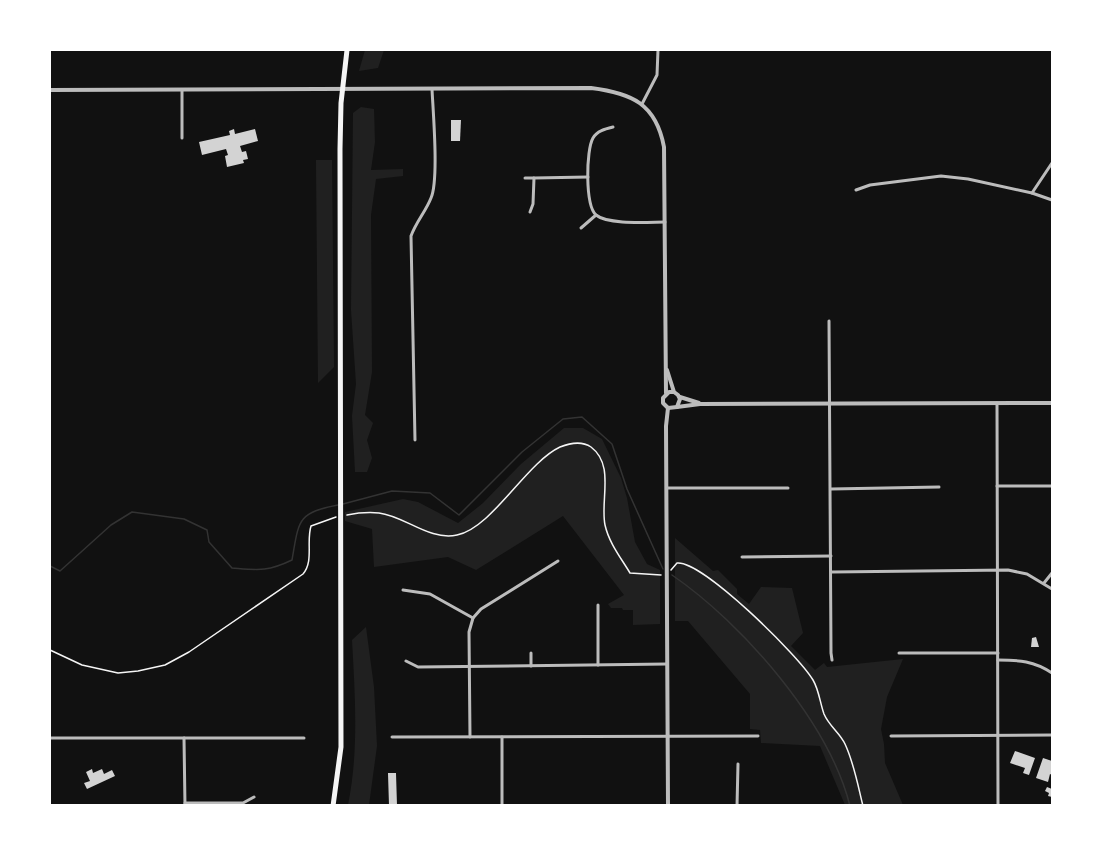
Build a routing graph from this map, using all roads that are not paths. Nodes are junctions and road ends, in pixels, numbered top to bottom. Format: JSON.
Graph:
{"nodes":[{"id":1,"x":347,"y":50,"type":"edge"},
{"id":2,"x":658,"y":50,"type":"edge"},
{"id":3,"x":432,"y":89,"type":"junction"},
{"id":4,"x":50,"y":90,"type":"edge"},
{"id":5,"x":182,"y":90,"type":"junction"},
{"id":6,"x":642,"y":104,"type":"junction"},
{"id":7,"x":613,"y":127,"type":"dead end"},
{"id":8,"x":182,"y":138,"type":"dead end"},
{"id":9,"x":1053,"y":162,"type":"edge"},
{"id":10,"x":588,"y":177,"type":"junction"},
{"id":11,"x":525,"y":178,"type":"dead end"},
{"id":12,"x":534,"y":178,"type":"junction"},
{"id":13,"x":856,"y":190,"type":"dead end"},
{"id":14,"x":1032,"y":193,"type":"junction"},
{"id":15,"x":1053,"y":200,"type":"edge"},
{"id":16,"x":530,"y":212,"type":"dead end"},
{"id":17,"x":596,"y":215,"type":"junction"},
{"id":18,"x":665,"y":222,"type":"junction"},
{"id":19,"x":581,"y":228,"type":"dead end"},
{"id":20,"x":829,"y":321,"type":"dead end"},
{"id":21,"x":666,"y":367,"type":"junction"},
{"id":22,"x":674,"y":392,"type":"junction"},
{"id":23,"x":666,"y":393,"type":"junction"},
{"id":24,"x":680,"y":397,"type":"junction"},
{"id":25,"x":1053,"y":403,"type":"edge"},
{"id":26,"x":700,"y":404,"type":"junction"},
{"id":27,"x":831,"y":404,"type":"junction"},
{"id":28,"x":997,"y":404,"type":"junction"},
{"id":29,"x":677,"y":406,"type":"junction"},
{"id":30,"x":668,"y":408,"type":"junction"},
{"id":31,"x":415,"y":440,"type":"dead end"},
{"id":32,"x":997,"y":486,"type":"junction"},
{"id":33,"x":1053,"y":486,"type":"edge"},
{"id":34,"x":939,"y":487,"type":"dead end"},
{"id":35,"x":667,"y":488,"type":"junction"},
{"id":36,"x":788,"y":488,"type":"dead end"},
{"id":37,"x":831,"y":489,"type":"junction"},
{"id":38,"x":831,"y":556,"type":"junction"},
{"id":39,"x":742,"y":557,"type":"dead end"},
{"id":40,"x":558,"y":561,"type":"dead end"},
{"id":41,"x":997,"y":570,"type":"junction"},
{"id":42,"x":832,"y":572,"type":"junction"},
{"id":43,"x":1053,"y":573,"type":"edge"},
{"id":44,"x":1044,"y":583,"type":"junction"},
{"id":45,"x":1053,"y":589,"type":"edge"},
{"id":46,"x":403,"y":590,"type":"dead end"},
{"id":47,"x":598,"y":605,"type":"dead end"},
{"id":48,"x":473,"y":618,"type":"junction"},
{"id":49,"x":531,"y":653,"type":"dead end"},
{"id":50,"x":899,"y":653,"type":"dead end"},
{"id":51,"x":998,"y":653,"type":"junction"},
{"id":52,"x":832,"y":660,"type":"dead end"},
{"id":53,"x":998,"y":660,"type":"junction"},
{"id":54,"x":406,"y":661,"type":"dead end"},
{"id":55,"x":667,"y":664,"type":"junction"},
{"id":56,"x":598,"y":665,"type":"junction"},
{"id":57,"x":469,"y":666,"type":"junction"},
{"id":58,"x":531,"y":666,"type":"junction"},
{"id":59,"x":1053,"y":673,"type":"edge"},
{"id":60,"x":998,"y":735,"type":"junction"},
{"id":61,"x":1053,"y":735,"type":"edge"},
{"id":62,"x":668,"y":736,"type":"junction"},
{"id":63,"x":758,"y":736,"type":"dead end"},
{"id":64,"x":891,"y":736,"type":"dead end"},
{"id":65,"x":392,"y":737,"type":"dead end"},
{"id":66,"x":470,"y":737,"type":"junction"},
{"id":67,"x":502,"y":737,"type":"junction"},
{"id":68,"x":50,"y":738,"type":"edge"},
{"id":69,"x":184,"y":738,"type":"junction"},
{"id":70,"x":304,"y":738,"type":"dead end"},
{"id":71,"x":738,"y":764,"type":"dead end"},
{"id":72,"x":254,"y":797,"type":"dead end"},
{"id":73,"x":185,"y":804,"type":"edge"},
{"id":74,"x":244,"y":804,"type":"edge"},
{"id":75,"x":333,"y":806,"type":"edge"},
{"id":76,"x":502,"y":806,"type":"edge"},
{"id":77,"x":668,"y":806,"type":"edge"},
{"id":78,"x":737,"y":806,"type":"edge"},
{"id":79,"x":998,"y":806,"type":"edge"}],
"edges":[{"from":1,"to":75,"type":"highway"},
{"from":2,"to":6,"type":"street"},
{"from":3,"to":5,"type":"street"},
{"from":3,"to":6,"type":"street"},
{"from":3,"to":31,"type":"street"},
{"from":4,"to":5,"type":"street"},
{"from":5,"to":8,"type":"street"},
{"from":6,"to":18,"type":"street"},
{"from":7,"to":10,"type":"street"},
{"from":9,"to":14,"type":"street"},
{"from":10,"to":12,"type":"street"},
{"from":10,"to":17,"type":"street"},
{"from":11,"to":12,"type":"street"},
{"from":12,"to":16,"type":"street"},
{"from":13,"to":14,"type":"street"},
{"from":14,"to":15,"type":"street"},
{"from":17,"to":18,"type":"street"},
{"from":17,"to":19,"type":"street"},
{"from":18,"to":21,"type":"street"},
{"from":20,"to":27,"type":"street"},
{"from":21,"to":22,"type":"street"},
{"from":21,"to":23,"type":"street"},
{"from":22,"to":23,"type":"street"},
{"from":22,"to":24,"type":"street"},
{"from":23,"to":30,"type":"street"},
{"from":24,"to":26,"type":"street"},
{"from":24,"to":29,"type":"street"},
{"from":25,"to":28,"type":"street"},
{"from":26,"to":27,"type":"street"},
{"from":26,"to":29,"type":"street"},
{"from":27,"to":28,"type":"street"},
{"from":27,"to":37,"type":"street"},
{"from":28,"to":32,"type":"street"},
{"from":29,"to":30,"type":"street"},
{"from":30,"to":35,"type":"street"},
{"from":32,"to":33,"type":"street"},
{"from":32,"to":41,"type":"street"},
{"from":34,"to":37,"type":"street"},
{"from":35,"to":36,"type":"street"},
{"from":35,"to":55,"type":"street"},
{"from":37,"to":38,"type":"street"},
{"from":38,"to":39,"type":"street"},
{"from":38,"to":42,"type":"street"},
{"from":40,"to":48,"type":"street"},
{"from":41,"to":42,"type":"street"},
{"from":41,"to":44,"type":"street"},
{"from":41,"to":51,"type":"street"},
{"from":42,"to":52,"type":"street"},
{"from":43,"to":44,"type":"street"},
{"from":44,"to":45,"type":"street"},
{"from":46,"to":48,"type":"street"},
{"from":47,"to":56,"type":"street"},
{"from":48,"to":57,"type":"street"},
{"from":49,"to":58,"type":"street"},
{"from":50,"to":51,"type":"street"},
{"from":51,"to":53,"type":"street"},
{"from":53,"to":59,"type":"street"},
{"from":53,"to":60,"type":"street"},
{"from":54,"to":57,"type":"street"},
{"from":55,"to":56,"type":"street"},
{"from":55,"to":62,"type":"street"},
{"from":56,"to":58,"type":"street"},
{"from":57,"to":58,"type":"street"},
{"from":57,"to":66,"type":"street"},
{"from":60,"to":61,"type":"street"},
{"from":60,"to":64,"type":"street"},
{"from":60,"to":79,"type":"street"},
{"from":62,"to":63,"type":"street"},
{"from":62,"to":67,"type":"street"},
{"from":62,"to":77,"type":"street"},
{"from":65,"to":66,"type":"street"},
{"from":66,"to":67,"type":"street"},
{"from":67,"to":76,"type":"street"},
{"from":68,"to":69,"type":"street"},
{"from":69,"to":70,"type":"street"},
{"from":69,"to":73,"type":"street"},
{"from":71,"to":78,"type":"street"},
{"from":72,"to":74,"type":"street"},
{"from":73,"to":74,"type":"street"}]}
